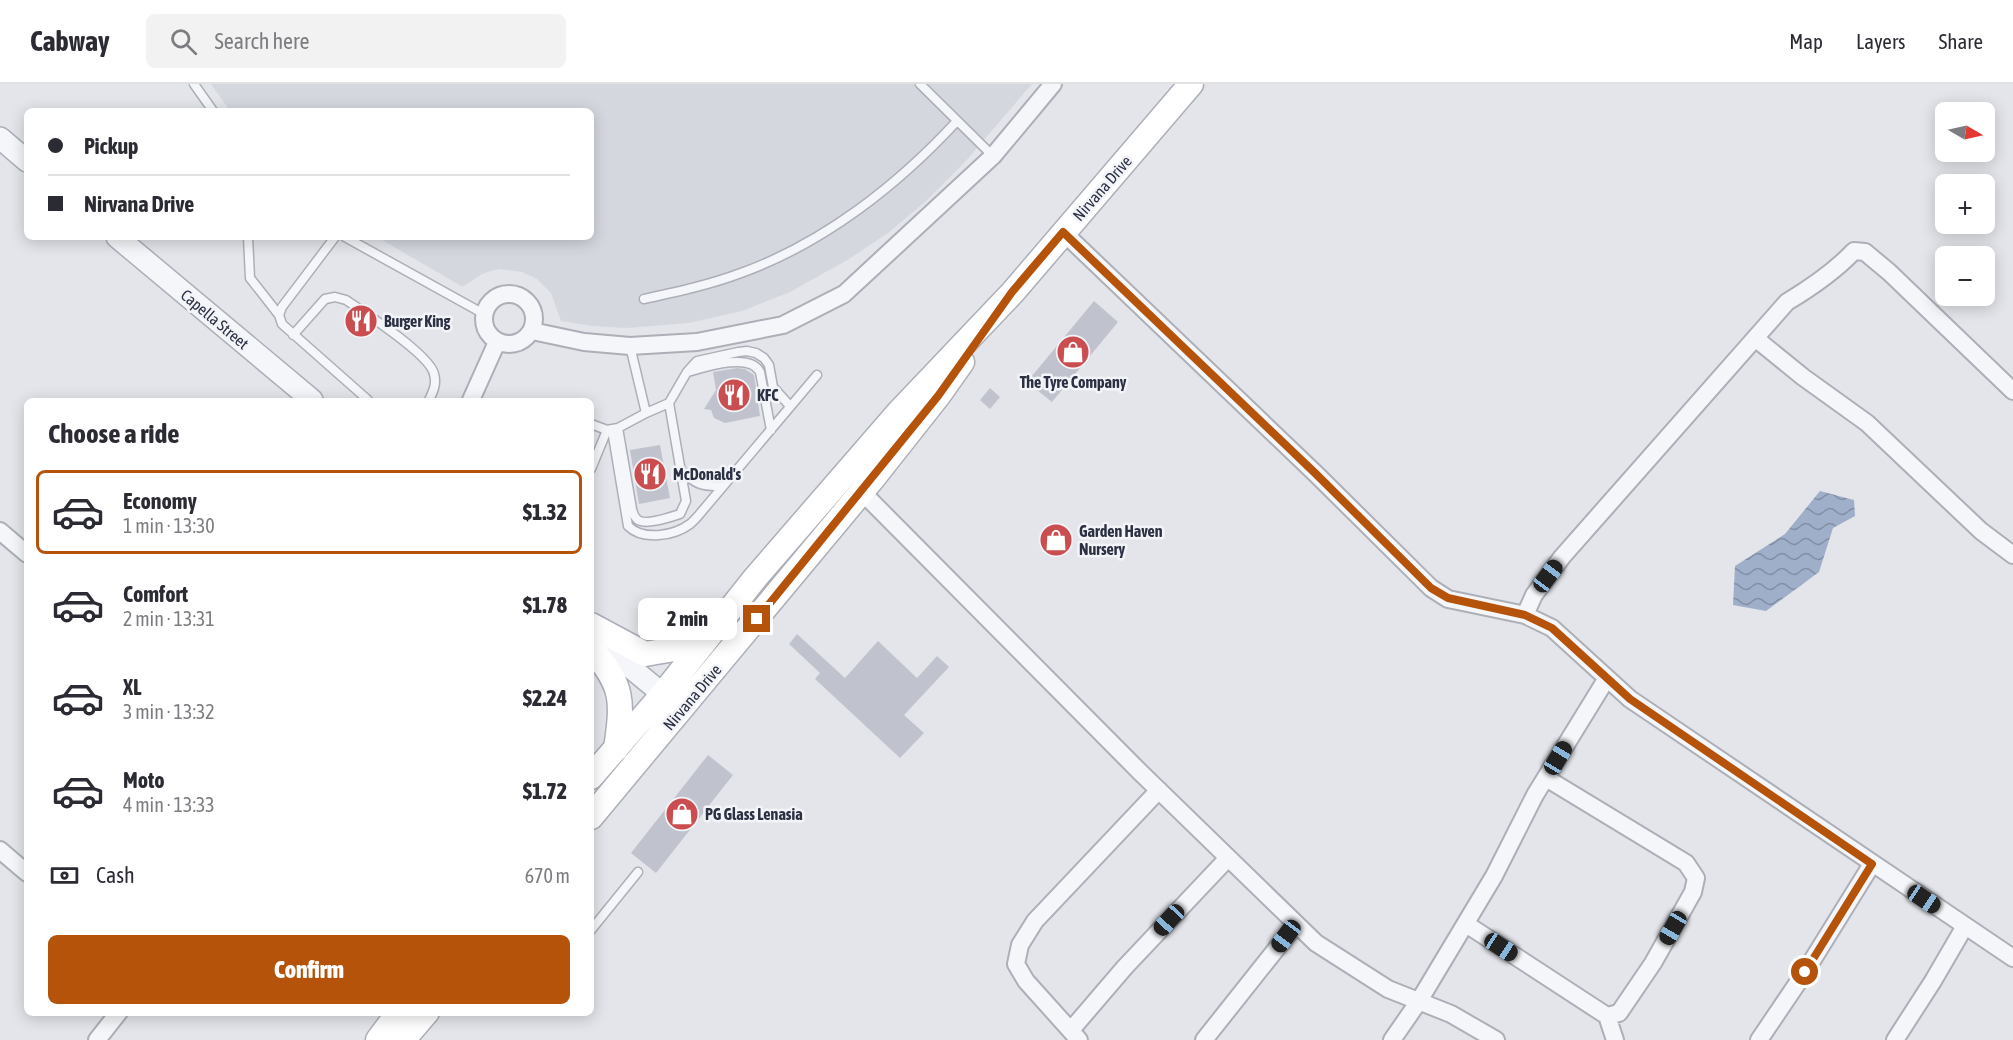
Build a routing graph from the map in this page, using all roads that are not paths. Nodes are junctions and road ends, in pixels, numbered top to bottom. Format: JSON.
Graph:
{"nodes":[{"id":1,"x":194,"y":84,"type":"edge"},
{"id":2,"x":920,"y":84,"type":"edge"},
{"id":3,"x":1053,"y":84,"type":"edge"},
{"id":4,"x":1191,"y":84,"type":"edge"},
{"id":5,"x":211,"y":108,"type":"edge"},
{"id":6,"x":957,"y":121,"type":"junction"},
{"id":7,"x":0,"y":138,"type":"edge"},
{"id":8,"x":993,"y":156,"type":"junction"},
{"id":9,"x":24,"y":158,"type":"edge"},
{"id":10,"x":1063,"y":232,"type":"junction"},
{"id":11,"x":121,"y":240,"type":"edge"},
{"id":12,"x":248,"y":240,"type":"edge"},
{"id":13,"x":333,"y":240,"type":"edge"},
{"id":14,"x":350,"y":240,"type":"edge"},
{"id":15,"x":1012,"y":292,"type":"junction"},
{"id":16,"x":644,"y":299,"type":"dead end"},
{"id":17,"x":484,"y":314,"type":"junction"},
{"id":18,"x":279,"y":315,"type":"junction"},
{"id":19,"x":532,"y":331,"type":"junction"},
{"id":20,"x":293,"y":335,"type":"junction"},
{"id":21,"x":1755,"y":338,"type":"junction"},
{"id":22,"x":496,"y":342,"type":"junction"},
{"id":23,"x":630,"y":346,"type":"junction"},
{"id":24,"x":687,"y":372,"type":"junction"},
{"id":25,"x":817,"y":375,"type":"dead end"},
{"id":26,"x":2013,"y":391,"type":"edge"},
{"id":27,"x":310,"y":398,"type":"edge"},
{"id":28,"x":366,"y":398,"type":"edge"},
{"id":29,"x":430,"y":398,"type":"edge"},
{"id":30,"x":472,"y":398,"type":"edge"},
{"id":31,"x":669,"y":403,"type":"junction"},
{"id":32,"x":790,"y":406,"type":"junction"},
{"id":33,"x":646,"y":413,"type":"junction"},
{"id":34,"x":594,"y":425,"type":"edge"},
{"id":35,"x":612,"y":429,"type":"junction"},
{"id":36,"x":771,"y":430,"type":"junction"},
{"id":37,"x":594,"y":463,"type":"edge"},
{"id":38,"x":680,"y":469,"type":"junction"},
{"id":39,"x":722,"y":486,"type":"junction"},
{"id":40,"x":862,"y":492,"type":"junction"},
{"id":41,"x":0,"y":531,"type":"edge"},
{"id":42,"x":24,"y":551,"type":"edge"},
{"id":43,"x":2013,"y":555,"type":"edge"},
{"id":44,"x":1525,"y":615,"type":"junction"},
{"id":45,"x":594,"y":627,"type":"edge"},
{"id":46,"x":594,"y":637,"type":"edge"},
{"id":47,"x":703,"y":644,"type":"junction"},
{"id":48,"x":594,"y":652,"type":"edge"},
{"id":49,"x":1607,"y":678,"type":"junction"},
{"id":50,"x":663,"y":694,"type":"junction"},
{"id":51,"x":682,"y":710,"type":"junction"},
{"id":52,"x":616,"y":749,"type":"junction"},
{"id":53,"x":594,"y":774,"type":"edge"},
{"id":54,"x":1546,"y":778,"type":"junction"},
{"id":55,"x":1159,"y":790,"type":"junction"},
{"id":56,"x":594,"y":813,"type":"edge"},
{"id":57,"x":0,"y":850,"type":"edge"},
{"id":58,"x":1228,"y":858,"type":"junction"},
{"id":59,"x":1872,"y":864,"type":"junction"},
{"id":60,"x":24,"y":870,"type":"edge"},
{"id":61,"x":638,"y":872,"type":"dead end"},
{"id":62,"x":1296,"y":924,"type":"junction"},
{"id":63,"x":1466,"y":924,"type":"junction"},
{"id":64,"x":594,"y":926,"type":"edge"},
{"id":65,"x":1965,"y":926,"type":"junction"},
{"id":66,"x":2013,"y":958,"type":"edge"},
{"id":67,"x":1419,"y":1001,"type":"junction"},
{"id":68,"x":116,"y":1016,"type":"edge"},
{"id":69,"x":396,"y":1016,"type":"edge"},
{"id":70,"x":424,"y":1016,"type":"edge"},
{"id":71,"x":1607,"y":1016,"type":"junction"},
{"id":72,"x":1075,"y":1035,"type":"edge"},
{"id":73,"x":97,"y":1040,"type":"edge"},
{"id":74,"x":378,"y":1040,"type":"edge"},
{"id":75,"x":403,"y":1040,"type":"edge"},
{"id":76,"x":1204,"y":1040,"type":"edge"},
{"id":77,"x":1392,"y":1040,"type":"edge"},
{"id":78,"x":1496,"y":1040,"type":"edge"},
{"id":79,"x":1615,"y":1040,"type":"edge"},
{"id":80,"x":1759,"y":1040,"type":"edge"},
{"id":81,"x":1895,"y":1040,"type":"edge"}],
"edges":[{"from":1,"to":5,"type":"lane"},
{"from":2,"to":6,"type":"lane"},
{"from":3,"to":8,"type":"street"},
{"from":4,"to":10,"type":"main road","name":"Nirvana Drive"},
{"from":6,"to":8,"type":"lane"},
{"from":6,"to":16,"type":"lane"},
{"from":7,"to":9,"type":"street"},
{"from":8,"to":23,"type":"street"},
{"from":10,"to":15,"type":"main road","name":"Nirvana Drive"},
{"from":10,"to":44,"type":"street"},
{"from":11,"to":27,"type":"street","name":"Capella Street"},
{"from":12,"to":18,"type":"lane"},
{"from":13,"to":18,"type":"lane"},
{"from":14,"to":17,"type":"lane"},
{"from":15,"to":40,"type":"main road","name":"Nirvana Drive"},
{"from":15,"to":47,"type":"main road","name":"Nirvana Drive"},
{"from":17,"to":19,"type":"street"},
{"from":17,"to":22,"type":"street"},
{"from":18,"to":20,"type":"lane"},
{"from":19,"to":22,"type":"street"},
{"from":19,"to":23,"type":"street"},
{"from":20,"to":28,"type":"lane"},
{"from":20,"to":29,"type":"lane"},
{"from":21,"to":26,"type":"street"},
{"from":21,"to":43,"type":"street"},
{"from":21,"to":44,"type":"street"},
{"from":22,"to":30,"type":"street"},
{"from":23,"to":33,"type":"lane"},
{"from":24,"to":31,"type":"lane"},
{"from":24,"to":32,"type":"lane"},
{"from":24,"to":36,"type":"lane"},
{"from":25,"to":32,"type":"lane"},
{"from":31,"to":33,"type":"lane"},
{"from":31,"to":38,"type":"lane"},
{"from":32,"to":36,"type":"lane"},
{"from":33,"to":35,"type":"lane"},
{"from":34,"to":35,"type":"lane"},
{"from":35,"to":37,"type":"lane"},
{"from":35,"to":38,"type":"lane"},
{"from":35,"to":39,"type":"lane"},
{"from":36,"to":39,"type":"lane"},
{"from":38,"to":39,"type":"lane"},
{"from":40,"to":51,"type":"main road","name":"Nirvana Drive"},
{"from":40,"to":55,"type":"street"},
{"from":41,"to":42,"type":"street"},
{"from":44,"to":49,"type":"street"},
{"from":45,"to":47,"type":"main road"},
{"from":46,"to":50,"type":"street"},
{"from":47,"to":50,"type":"main road","name":"Nirvana Drive"},
{"from":48,"to":52,"type":"main road"},
{"from":49,"to":54,"type":"street"},
{"from":49,"to":59,"type":"street"},
{"from":50,"to":51,"type":"street"},
{"from":50,"to":52,"type":"main road","name":"Nirvana Drive"},
{"from":51,"to":56,"type":"main road","name":"Nirvana Drive"},
{"from":52,"to":53,"type":"main road","name":"Nirvana Drive"},
{"from":54,"to":63,"type":"street"},
{"from":54,"to":71,"type":"street"},
{"from":55,"to":58,"type":"street"},
{"from":55,"to":72,"type":"street"},
{"from":57,"to":60,"type":"street"},
{"from":58,"to":62,"type":"street"},
{"from":58,"to":72,"type":"street"},
{"from":59,"to":65,"type":"street"},
{"from":59,"to":80,"type":"street"},
{"from":61,"to":64,"type":"lane"},
{"from":62,"to":67,"type":"street"},
{"from":62,"to":76,"type":"street"},
{"from":63,"to":67,"type":"street"},
{"from":63,"to":71,"type":"street"},
{"from":65,"to":66,"type":"street"},
{"from":65,"to":81,"type":"street"},
{"from":67,"to":77,"type":"street"},
{"from":67,"to":78,"type":"street"},
{"from":68,"to":73,"type":"street"},
{"from":69,"to":74,"type":"main road"},
{"from":70,"to":75,"type":"main road"},
{"from":71,"to":79,"type":"street"}]}
